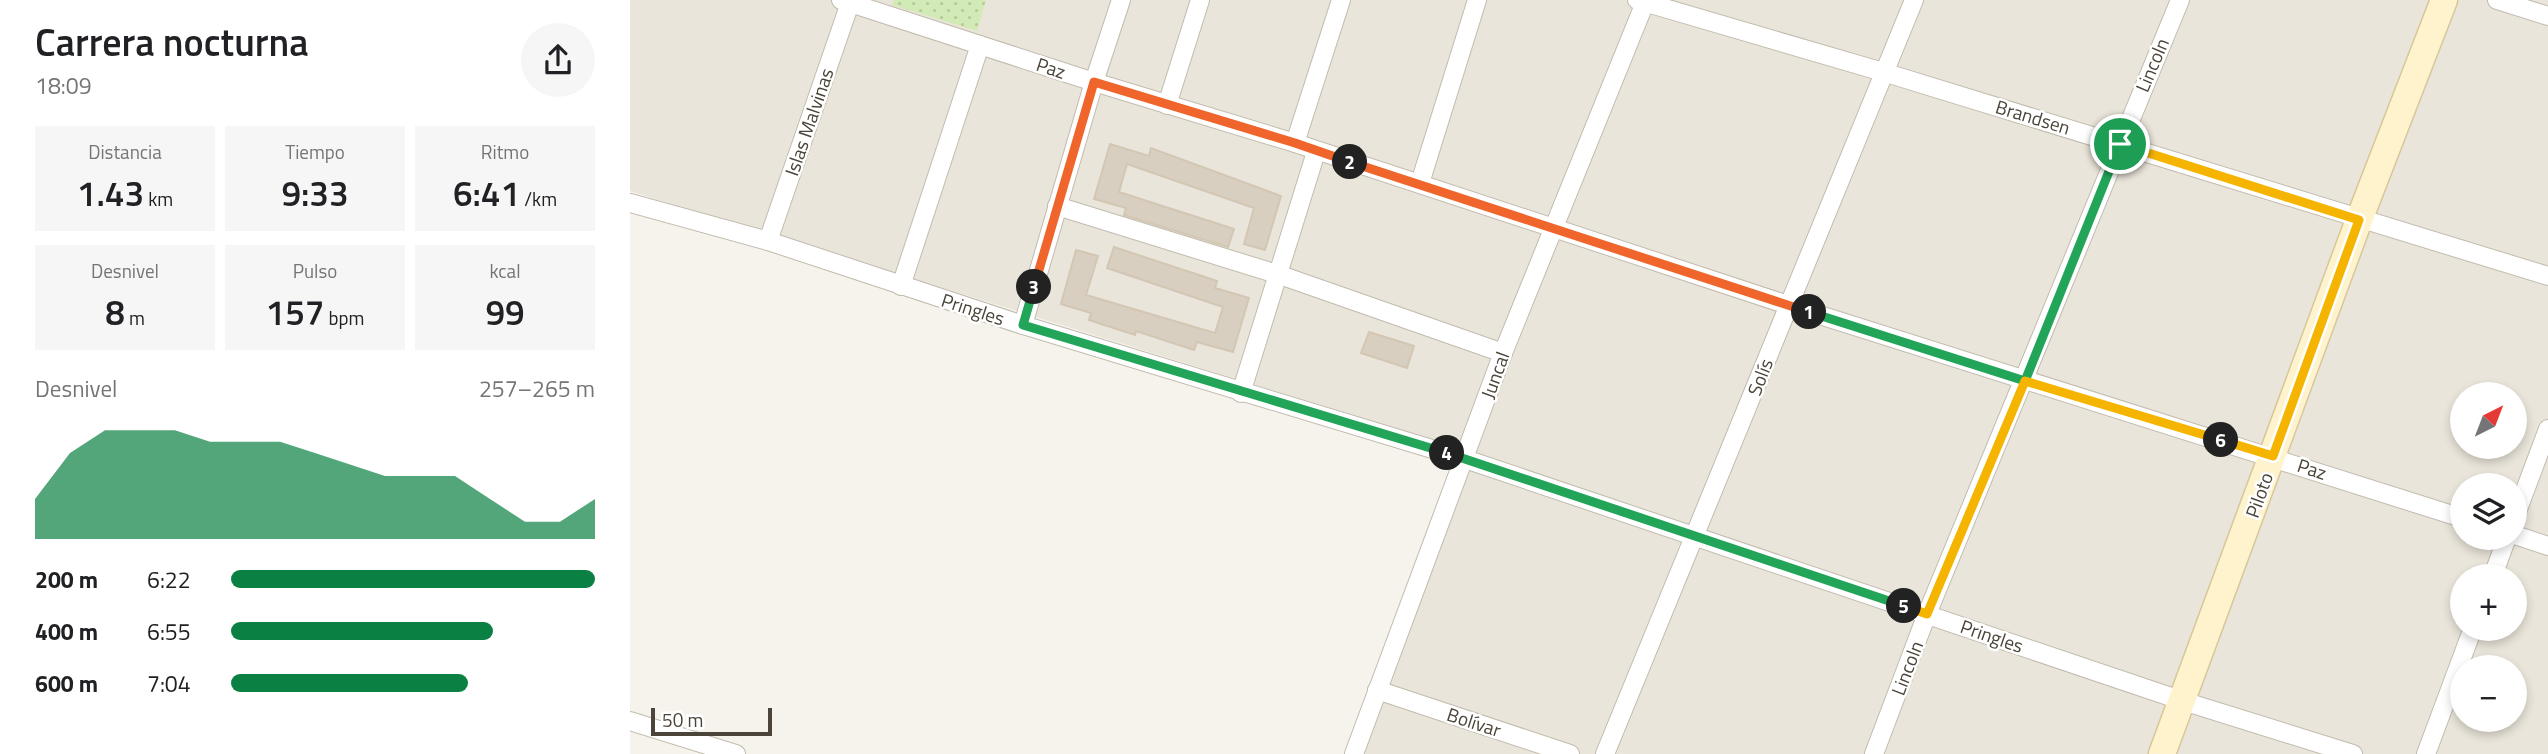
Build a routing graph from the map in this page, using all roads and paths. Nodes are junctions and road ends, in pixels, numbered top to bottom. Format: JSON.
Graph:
{"nodes":[{"id":1,"x":1121,"y":0,"type":"edge"},
{"id":2,"x":1200,"y":0,"type":"edge"},
{"id":3,"x":1340,"y":0,"type":"edge"},
{"id":4,"x":1477,"y":0,"type":"edge"},
{"id":5,"x":1914,"y":0,"type":"edge"},
{"id":6,"x":2180,"y":0,"type":"edge"},
{"id":7,"x":2444,"y":0,"type":"edge"},
{"id":8,"x":2497,"y":0,"type":"edge"},
{"id":9,"x":846,"y":1,"type":"edge"},
{"id":10,"x":1642,"y":1,"type":"edge"},
{"id":11,"x":878,"y":6,"type":"edge"},
{"id":12,"x":2548,"y":16,"type":"edge"},
{"id":13,"x":980,"y":45,"type":"junction"},
{"id":14,"x":1883,"y":72,"type":"junction"},
{"id":15,"x":1094,"y":82,"type":"junction"},
{"id":16,"x":1167,"y":104,"type":"junction"},
{"id":17,"x":1295,"y":143,"type":"junction"},
{"id":18,"x":2120,"y":144,"type":"junction"},
{"id":19,"x":1316,"y":152,"type":"junction"},
{"id":20,"x":1420,"y":183,"type":"junction"},
{"id":21,"x":630,"y":203,"type":"edge"},
{"id":22,"x":1058,"y":206,"type":"junction"},
{"id":23,"x":2359,"y":220,"type":"junction"},
{"id":24,"x":1552,"y":227,"type":"junction"},
{"id":25,"x":768,"y":241,"type":"junction"},
{"id":26,"x":1280,"y":275,"type":"junction"},
{"id":27,"x":2548,"y":276,"type":"edge"},
{"id":28,"x":901,"y":286,"type":"junction"},
{"id":29,"x":1788,"y":305,"type":"junction"},
{"id":30,"x":1023,"y":325,"type":"junction"},
{"id":31,"x":1503,"y":353,"type":"junction"},
{"id":32,"x":2025,"y":381,"type":"junction"},
{"id":33,"x":1241,"y":393,"type":"junction"},
{"id":34,"x":2548,"y":429,"type":"edge"},
{"id":35,"x":2273,"y":456,"type":"junction"},
{"id":36,"x":1465,"y":458,"type":"junction"},
{"id":37,"x":2527,"y":485,"type":"edge"},
{"id":38,"x":2450,"y":514,"type":"edge"},
{"id":39,"x":1698,"y":535,"type":"junction"},
{"id":40,"x":2527,"y":539,"type":"edge"},
{"id":41,"x":2548,"y":545,"type":"edge"},
{"id":42,"x":1927,"y":614,"type":"junction"},
{"id":43,"x":2468,"y":641,"type":"edge"},
{"id":44,"x":1377,"y":690,"type":"junction"},
{"id":45,"x":2183,"y":701,"type":"junction"},
{"id":46,"x":630,"y":721,"type":"edge"},
{"id":47,"x":736,"y":754,"type":"edge"},
{"id":48,"x":1354,"y":754,"type":"edge"},
{"id":49,"x":1570,"y":754,"type":"edge"},
{"id":50,"x":1605,"y":754,"type":"edge"},
{"id":51,"x":1874,"y":754,"type":"edge"},
{"id":52,"x":2162,"y":754,"type":"edge"},
{"id":53,"x":2353,"y":754,"type":"edge"},
{"id":54,"x":2426,"y":754,"type":"edge"}],
"edges":[{"from":1,"to":15,"type":"street"},
{"from":2,"to":16,"type":"street"},
{"from":3,"to":17,"type":"street"},
{"from":4,"to":20,"type":"street"},
{"from":5,"to":14,"type":"street","name":"Solís"},
{"from":6,"to":18,"type":"street","name":"Lincoln"},
{"from":7,"to":23,"type":"main road","name":"Piloto"},
{"from":8,"to":12,"type":"street"},
{"from":9,"to":11,"type":"street","name":"Paz"},
{"from":9,"to":25,"type":"street","name":"Islas Malvinas"},
{"from":10,"to":14,"type":"street","name":"Brandsen"},
{"from":10,"to":24,"type":"street","name":"Juncal"},
{"from":11,"to":13,"type":"street","name":"Paz"},
{"from":13,"to":15,"type":"street","name":"Paz"},
{"from":13,"to":28,"type":"street"},
{"from":14,"to":18,"type":"street","name":"Brandsen"},
{"from":14,"to":29,"type":"street","name":"Solís"},
{"from":15,"to":16,"type":"street","name":"Paz"},
{"from":15,"to":22,"type":"street"},
{"from":16,"to":17,"type":"street","name":"Paz"},
{"from":17,"to":19,"type":"street","name":"Paz"},
{"from":18,"to":23,"type":"street","name":"Brandsen"},
{"from":18,"to":32,"type":"street","name":"Lincoln"},
{"from":19,"to":20,"type":"street","name":"Paz"},
{"from":19,"to":26,"type":"street"},
{"from":20,"to":24,"type":"street","name":"Paz"},
{"from":21,"to":25,"type":"street","name":"Pringles"},
{"from":22,"to":26,"type":"street"},
{"from":22,"to":30,"type":"street"},
{"from":23,"to":27,"type":"street","name":"Brandsen"},
{"from":23,"to":35,"type":"main road","name":"Piloto"},
{"from":24,"to":29,"type":"street","name":"Paz"},
{"from":24,"to":31,"type":"street","name":"Juncal"},
{"from":25,"to":28,"type":"street","name":"Pringles"},
{"from":26,"to":31,"type":"street"},
{"from":26,"to":33,"type":"street"},
{"from":28,"to":30,"type":"street","name":"Pringles"},
{"from":29,"to":32,"type":"street","name":"Paz"},
{"from":29,"to":39,"type":"street","name":"Solís"},
{"from":30,"to":33,"type":"street","name":"Pringles"},
{"from":31,"to":36,"type":"street","name":"Juncal"},
{"from":32,"to":35,"type":"street","name":"Paz"},
{"from":32,"to":42,"type":"street","name":"Lincoln"},
{"from":33,"to":36,"type":"street","name":"Pringles"},
{"from":34,"to":37,"type":"street"},
{"from":35,"to":38,"type":"street","name":"Paz"},
{"from":35,"to":45,"type":"main road","name":"Piloto"},
{"from":36,"to":39,"type":"street","name":"Pringles"},
{"from":36,"to":44,"type":"street","name":"Juncal"},
{"from":39,"to":42,"type":"street","name":"Pringles"},
{"from":39,"to":50,"type":"street","name":"Solís"},
{"from":40,"to":41,"type":"street"},
{"from":42,"to":45,"type":"street","name":"Pringles"},
{"from":42,"to":51,"type":"street","name":"Lincoln"},
{"from":43,"to":54,"type":"street"},
{"from":44,"to":48,"type":"street","name":"Juncal"},
{"from":44,"to":49,"type":"street","name":"Bolívar"},
{"from":45,"to":52,"type":"main road","name":"Piloto"},
{"from":45,"to":53,"type":"street","name":"Pringles"},
{"from":46,"to":47,"type":"street"}]}
